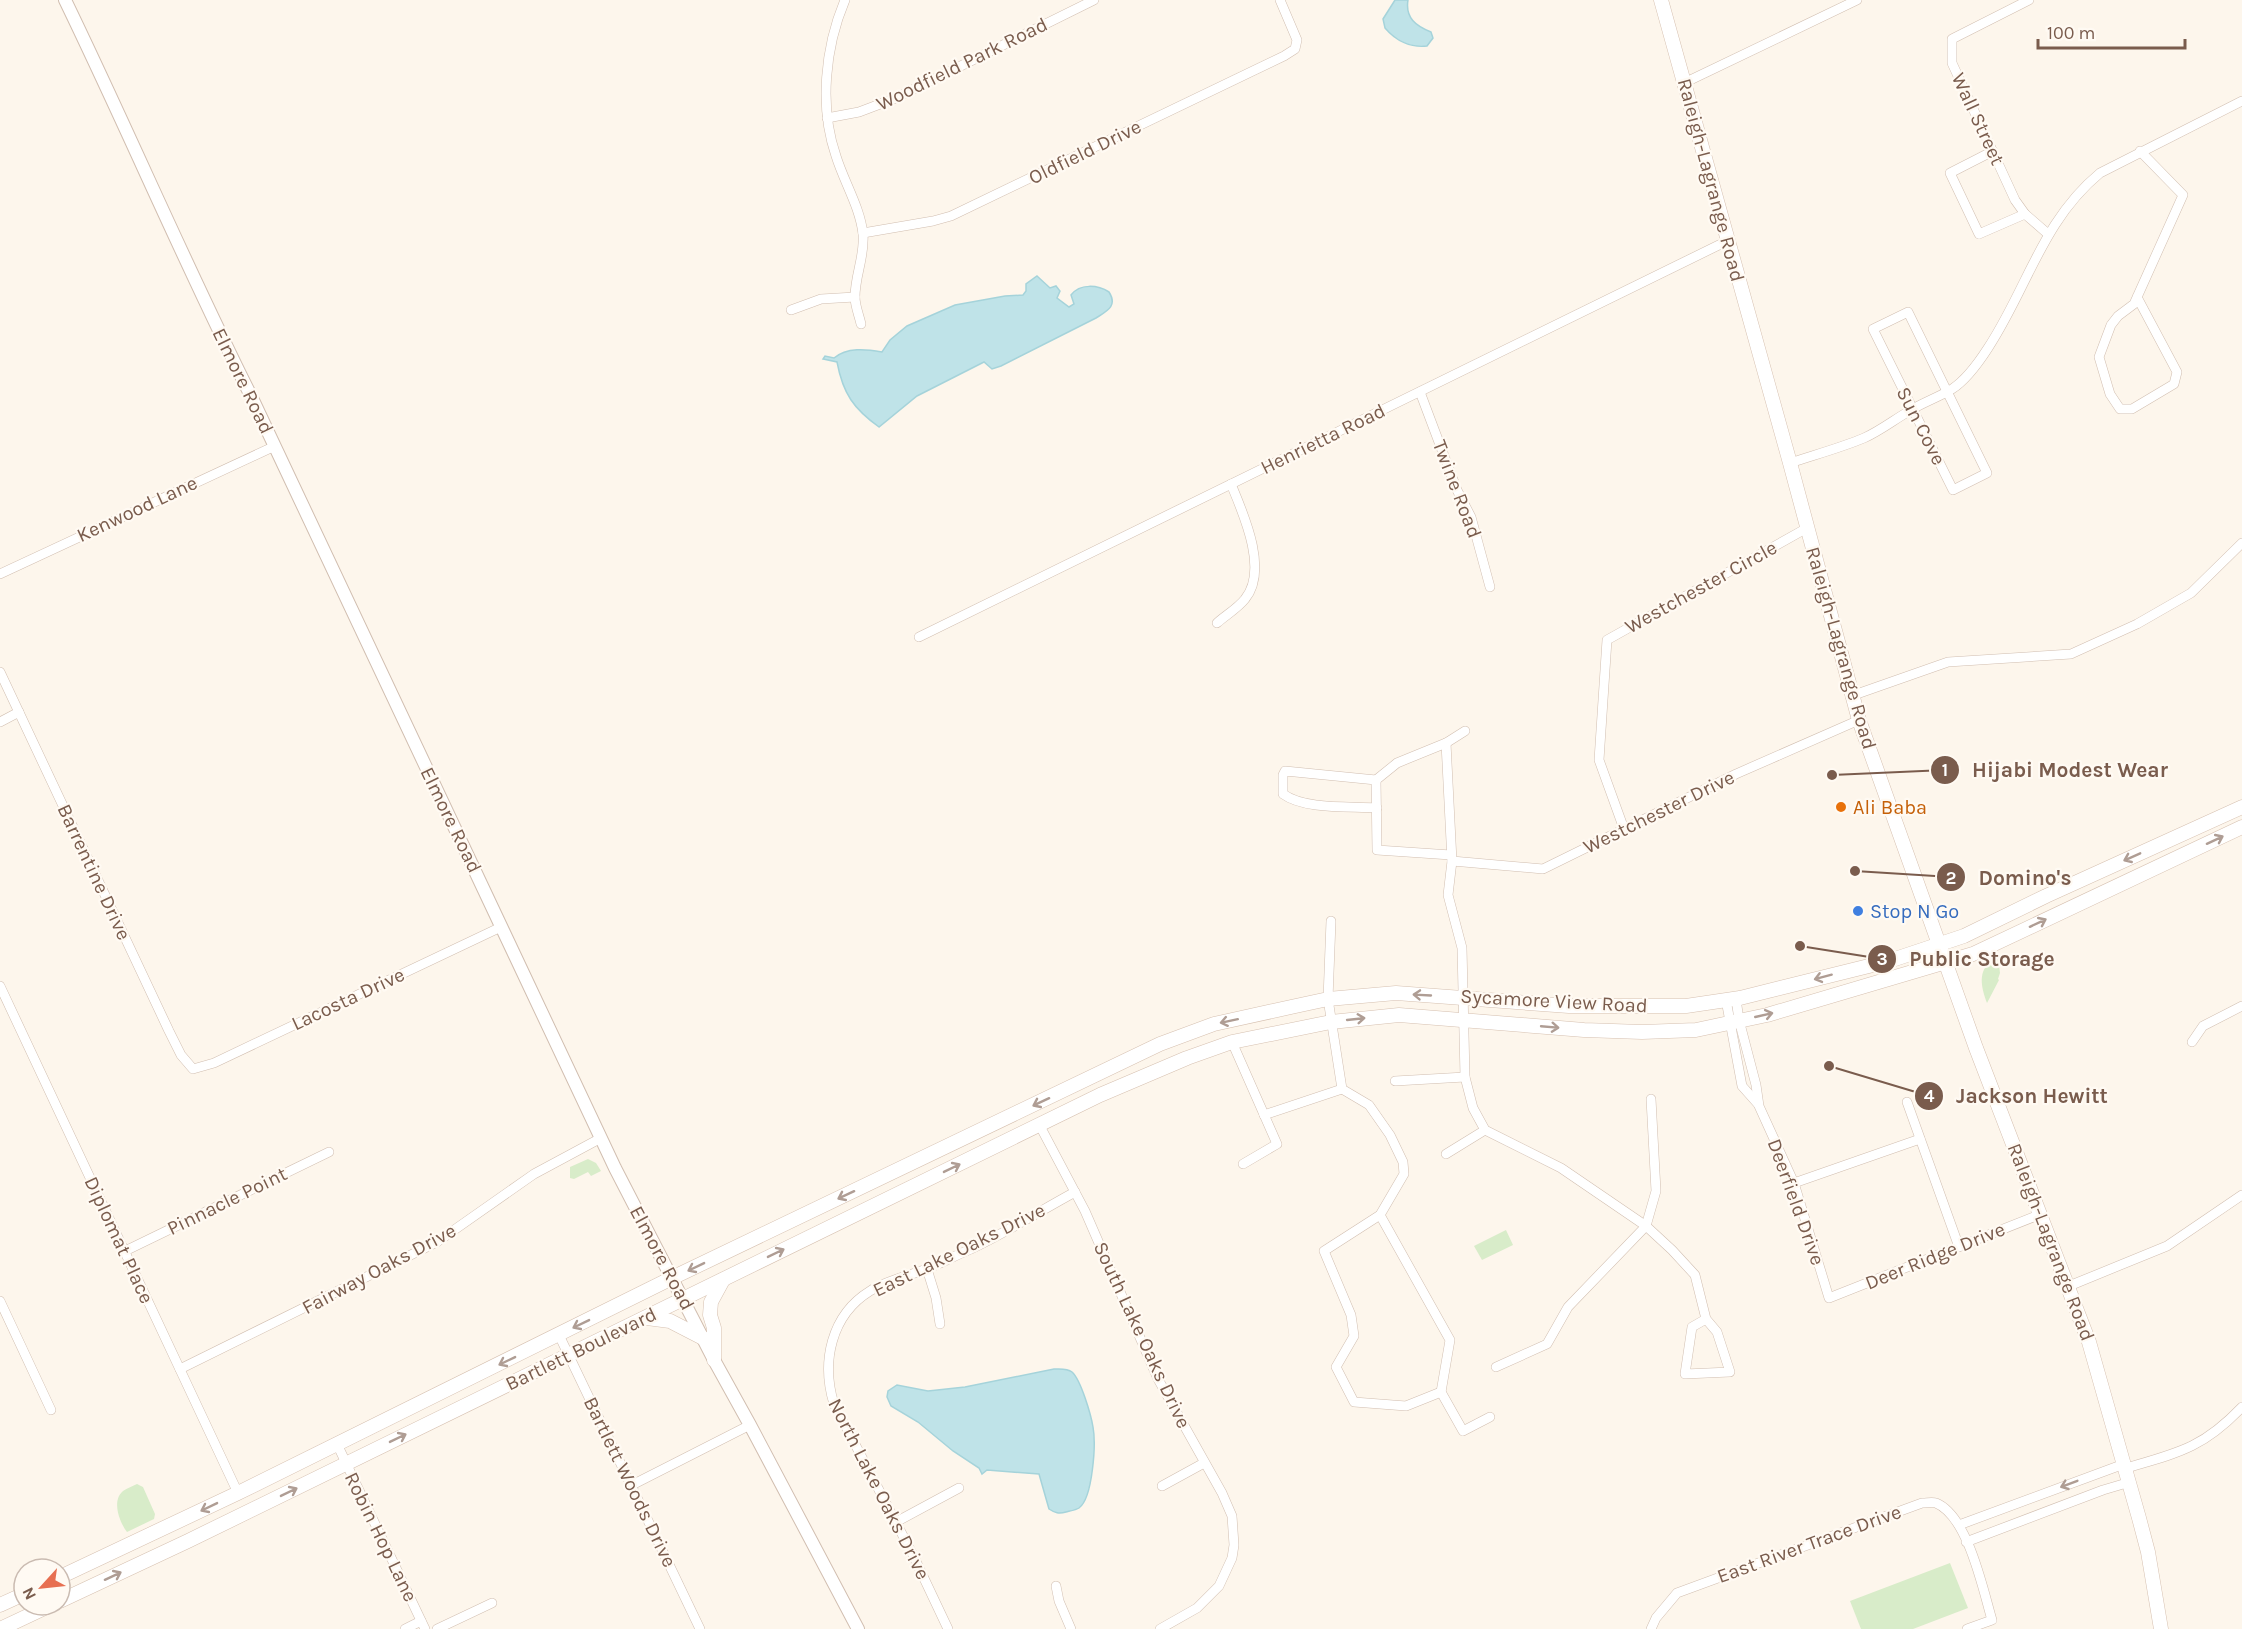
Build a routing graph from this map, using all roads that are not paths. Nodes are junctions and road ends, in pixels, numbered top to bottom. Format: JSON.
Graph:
{"nodes":[{"id":1,"x":65,"y":0,"type":"edge"},
{"id":2,"x":845,"y":0,"type":"edge"},
{"id":3,"x":1094,"y":0,"type":"edge"},
{"id":4,"x":1280,"y":0,"type":"edge"},
{"id":5,"x":1661,"y":0,"type":"edge"},
{"id":6,"x":1857,"y":0,"type":"edge"},
{"id":7,"x":2030,"y":0,"type":"edge"},
{"id":8,"x":1684,"y":83,"type":"junction"},
{"id":9,"x":2242,"y":101,"type":"edge"},
{"id":10,"x":827,"y":118,"type":"junction"},
{"id":11,"x":2140,"y":151,"type":"junction"},
{"id":12,"x":1992,"y":152,"type":"junction"},
{"id":13,"x":2025,"y":214,"type":"junction"},
{"id":14,"x":863,"y":232,"type":"junction"},
{"id":15,"x":2048,"y":234,"type":"junction"},
{"id":16,"x":1727,"y":242,"type":"junction"},
{"id":17,"x":855,"y":297,"type":"junction"},
{"id":18,"x":2137,"y":297,"type":"junction"},
{"id":19,"x":791,"y":310,"type":"dead end"},
{"id":20,"x":861,"y":324,"type":"dead end"},
{"id":21,"x":1948,"y":391,"type":"junction"},
{"id":22,"x":1420,"y":392,"type":"junction"},
{"id":23,"x":1912,"y":409,"type":"junction"},
{"id":24,"x":274,"y":446,"type":"junction"},
{"id":25,"x":1790,"y":463,"type":"junction"},
{"id":26,"x":1231,"y":484,"type":"junction"},
{"id":27,"x":1807,"y":528,"type":"junction"},
{"id":28,"x":2242,"y":543,"type":"edge"},
{"id":29,"x":0,"y":574,"type":"edge"},
{"id":30,"x":1490,"y":587,"type":"dead end"},
{"id":31,"x":1217,"y":623,"type":"dead end"},
{"id":32,"x":919,"y":637,"type":"dead end"},
{"id":33,"x":0,"y":672,"type":"edge"},
{"id":34,"x":1854,"y":695,"type":"junction"},
{"id":35,"x":19,"y":712,"type":"junction"},
{"id":36,"x":1859,"y":720,"type":"junction"},
{"id":37,"x":0,"y":722,"type":"edge"},
{"id":38,"x":1465,"y":731,"type":"dead end"},
{"id":39,"x":1446,"y":743,"type":"junction"},
{"id":40,"x":1376,"y":780,"type":"junction"},
{"id":41,"x":2242,"y":807,"type":"edge"},
{"id":42,"x":1377,"y":808,"type":"junction"},
{"id":43,"x":2242,"y":827,"type":"edge"},
{"id":44,"x":1624,"y":829,"type":"junction"},
{"id":45,"x":1451,"y":858,"type":"junction"},
{"id":46,"x":1331,"y":921,"type":"dead end"},
{"id":47,"x":501,"y":927,"type":"junction"},
{"id":48,"x":1940,"y":944,"type":"junction"},
{"id":49,"x":1946,"y":963,"type":"junction"},
{"id":50,"x":1856,"y":969,"type":"junction"},
{"id":51,"x":0,"y":986,"type":"edge"},
{"id":52,"x":1785,"y":987,"type":"junction"},
{"id":53,"x":1861,"y":987,"type":"junction"},
{"id":54,"x":1731,"y":999,"type":"junction"},
{"id":55,"x":2242,"y":1006,"type":"edge"},
{"id":56,"x":1791,"y":1008,"type":"junction"},
{"id":57,"x":1463,"y":1009,"type":"junction"},
{"id":58,"x":1330,"y":1011,"type":"junction"},
{"id":59,"x":1735,"y":1021,"type":"junction"},
{"id":60,"x":1233,"y":1042,"type":"junction"},
{"id":61,"x":2192,"y":1042,"type":"dead end"},
{"id":62,"x":1161,"y":1044,"type":"junction"},
{"id":63,"x":1171,"y":1065,"type":"junction"},
{"id":64,"x":193,"y":1069,"type":"joint"},
{"id":65,"x":1094,"y":1077,"type":"joint"},
{"id":66,"x":1465,"y":1077,"type":"junction"},
{"id":67,"x":1395,"y":1081,"type":"dead end"},
{"id":68,"x":1342,"y":1089,"type":"junction"},
{"id":69,"x":1100,"y":1095,"type":"joint"},
{"id":70,"x":1651,"y":1099,"type":"dead end"},
{"id":71,"x":1907,"y":1102,"type":"dead end"},
{"id":72,"x":1264,"y":1115,"type":"junction"},
{"id":73,"x":1040,"y":1126,"type":"junction"},
{"id":74,"x":1485,"y":1130,"type":"junction"},
{"id":75,"x":601,"y":1138,"type":"junction"},
{"id":76,"x":1920,"y":1138,"type":"junction"},
{"id":77,"x":329,"y":1152,"type":"dead end"},
{"id":78,"x":1446,"y":1154,"type":"dead end"},
{"id":79,"x":1243,"y":1164,"type":"dead end"},
{"id":80,"x":882,"y":1179,"type":"junction"},
{"id":81,"x":1794,"y":1183,"type":"junction"},
{"id":82,"x":1075,"y":1192,"type":"junction"},
{"id":83,"x":2242,"y":1195,"type":"edge"},
{"id":84,"x":891,"y":1198,"type":"junction"},
{"id":85,"x":2041,"y":1214,"type":"junction"},
{"id":86,"x":1380,"y":1215,"type":"junction"},
{"id":87,"x":1646,"y":1226,"type":"junction"},
{"id":88,"x":1959,"y":1247,"type":"junction"},
{"id":89,"x":125,"y":1251,"type":"junction"},
{"id":90,"x":927,"y":1269,"type":"junction"},
{"id":91,"x":673,"y":1278,"type":"junction"},
{"id":92,"x":724,"y":1279,"type":"junction"},
{"id":93,"x":2069,"y":1286,"type":"junction"},
{"id":94,"x":1829,"y":1298,"type":"joint"},
{"id":95,"x":684,"y":1299,"type":"junction"},
{"id":96,"x":0,"y":1301,"type":"edge"},
{"id":97,"x":645,"y":1317,"type":"junction"},
{"id":98,"x":1706,"y":1318,"type":"junction"},
{"id":99,"x":940,"y":1324,"type":"dead end"},
{"id":100,"x":559,"y":1335,"type":"junction"},
{"id":101,"x":703,"y":1338,"type":"junction"},
{"id":102,"x":831,"y":1344,"type":"joint"},
{"id":103,"x":569,"y":1354,"type":"junction"},
{"id":104,"x":714,"y":1360,"type":"junction"},
{"id":105,"x":1496,"y":1367,"type":"dead end"},
{"id":106,"x":180,"y":1369,"type":"junction"},
{"id":107,"x":1441,"y":1392,"type":"junction"},
{"id":108,"x":2242,"y":1407,"type":"edge"},
{"id":109,"x":51,"y":1410,"type":"dead end"},
{"id":110,"x":1490,"y":1418,"type":"dead end"},
{"id":111,"x":750,"y":1425,"type":"junction"},
{"id":112,"x":337,"y":1444,"type":"junction"},
{"id":113,"x":1204,"y":1463,"type":"junction"},
{"id":114,"x":346,"y":1464,"type":"junction"},
{"id":115,"x":2125,"y":1466,"type":"junction"},
{"id":116,"x":2130,"y":1482,"type":"junction"},
{"id":117,"x":632,"y":1485,"type":"junction"},
{"id":118,"x":1162,"y":1486,"type":"dead end"},
{"id":119,"x":959,"y":1488,"type":"dead end"},
{"id":120,"x":238,"y":1493,"type":"junction"},
{"id":121,"x":2038,"y":1496,"type":"junction"},
{"id":122,"x":2044,"y":1512,"type":"junction"},
{"id":123,"x":896,"y":1522,"type":"junction"},
{"id":124,"x":1959,"y":1525,"type":"junction"},
{"id":125,"x":1966,"y":1542,"type":"junction"},
{"id":126,"x":72,"y":1571,"type":"edge"},
{"id":127,"x":1056,"y":1586,"type":"dead end"},
{"id":128,"x":72,"y":1595,"type":"edge"},
{"id":129,"x":492,"y":1603,"type":"dead end"},
{"id":130,"x":26,"y":1617,"type":"edge"},
{"id":131,"x":423,"y":1625,"type":"edge"},
{"id":132,"x":0,"y":1629,"type":"edge"},
{"id":133,"x":405,"y":1629,"type":"edge"},
{"id":134,"x":437,"y":1629,"type":"edge"},
{"id":135,"x":700,"y":1629,"type":"edge"},
{"id":136,"x":858,"y":1629,"type":"edge"},
{"id":137,"x":948,"y":1629,"type":"edge"},
{"id":138,"x":1071,"y":1629,"type":"edge"},
{"id":139,"x":1160,"y":1629,"type":"edge"},
{"id":140,"x":1651,"y":1629,"type":"edge"},
{"id":141,"x":1967,"y":1629,"type":"edge"},
{"id":142,"x":2161,"y":1629,"type":"edge"}],
"edges":[{"from":1,"to":24,"type":"street","name":"Elmore Road"},
{"from":2,"to":10,"type":"street"},
{"from":3,"to":10,"type":"street","name":"Woodfield Park Road"},
{"from":4,"to":14,"type":"street","name":"Oldfield Drive"},
{"from":5,"to":8,"type":"main road","name":"Raleigh-Lagrange Road"},
{"from":6,"to":8,"type":"street"},
{"from":7,"to":12,"type":"street","name":"Wall Street"},
{"from":8,"to":16,"type":"main road","name":"Raleigh-Lagrange Road"},
{"from":9,"to":11,"type":"street"},
{"from":10,"to":14,"type":"street"},
{"from":11,"to":15,"type":"street"},
{"from":11,"to":18,"type":"street"},
{"from":12,"to":13,"type":"street","name":"Wall Street"},
{"from":12,"to":13,"type":"street"},
{"from":13,"to":15,"type":"street","name":"Wall Street"},
{"from":14,"to":17,"type":"street"},
{"from":15,"to":21,"type":"street"},
{"from":16,"to":22,"type":"street","name":"Henrietta Road"},
{"from":16,"to":25,"type":"main road","name":"Raleigh-Lagrange Road"},
{"from":17,"to":19,"type":"street"},
{"from":17,"to":20,"type":"street"},
{"from":18,"to":18,"type":"street"},
{"from":21,"to":23,"type":"street"},
{"from":21,"to":23,"type":"street","name":"Sun Cove"},
{"from":21,"to":23,"type":"street","name":"Sun Cove"},
{"from":22,"to":26,"type":"street","name":"Henrietta Road"},
{"from":22,"to":30,"type":"street","name":"Twine Road"},
{"from":23,"to":25,"type":"street"},
{"from":24,"to":29,"type":"street","name":"Kenwood Lane"},
{"from":24,"to":47,"type":"street","name":"Elmore Road"},
{"from":25,"to":27,"type":"main road","name":"Raleigh-Lagrange Road"},
{"from":26,"to":31,"type":"street"},
{"from":26,"to":32,"type":"street","name":"Henrietta Road"},
{"from":27,"to":34,"type":"main road","name":"Raleigh-Lagrange Road"},
{"from":27,"to":44,"type":"street","name":"Westchester Circle"},
{"from":28,"to":34,"type":"street"},
{"from":33,"to":35,"type":"street","name":"Barrentine Drive"},
{"from":34,"to":36,"type":"main road","name":"Raleigh-Lagrange Road"},
{"from":35,"to":37,"type":"street"},
{"from":35,"to":64,"type":"street","name":"Barrentine Drive"},
{"from":36,"to":44,"type":"street","name":"Westchester Drive"},
{"from":36,"to":48,"type":"main road","name":"Raleigh-Lagrange Road"},
{"from":38,"to":39,"type":"street"},
{"from":39,"to":40,"type":"street"},
{"from":39,"to":45,"type":"street"},
{"from":40,"to":42,"type":"street"},
{"from":40,"to":42,"type":"street"},
{"from":41,"to":48,"type":"main road","name":"Sycamore View Road","one_way":true},
{"from":42,"to":45,"type":"street","name":"Westchester Drive"},
{"from":49,"to":43,"type":"main road","name":"Sycamore View Road","one_way":true},
{"from":44,"to":45,"type":"street","name":"Westchester Drive"},
{"from":45,"to":57,"type":"street"},
{"from":46,"to":58,"type":"street"},
{"from":47,"to":64,"type":"street","name":"Lacosta Drive"},
{"from":47,"to":75,"type":"street","name":"Elmore Road"},
{"from":48,"to":49,"type":"main road","name":"Raleigh-Lagrange Road"},
{"from":48,"to":50,"type":"main road","name":"Sycamore View Road"},
{"from":49,"to":53,"type":"main road","name":"Sycamore View Road"},
{"from":49,"to":85,"type":"main road","name":"Raleigh-Lagrange Road"},
{"from":50,"to":52,"type":"main road","name":"Sycamore View Road","one_way":true},
{"from":50,"to":53,"type":"main road"},
{"from":51,"to":89,"type":"street","name":"Diplomat Place"},
{"from":52,"to":54,"type":"main road","name":"Sycamore View Road"},
{"from":52,"to":56,"type":"main road"},
{"from":53,"to":56,"type":"main road","name":"Sycamore View Road"},
{"from":54,"to":57,"type":"main road","name":"Sycamore View Road"},
{"from":54,"to":59,"type":"street","name":"Deerfield Drive"},
{"from":55,"to":61,"type":"street"},
{"from":59,"to":56,"type":"main road","name":"Sycamore View Road","one_way":true},
{"from":58,"to":57,"type":"main road","name":"Sycamore View Road","one_way":true},
{"from":57,"to":58,"type":"main road","name":"Sycamore View Road","one_way":true},
{"from":57,"to":59,"type":"main road","name":"Sycamore View Road","one_way":true},
{"from":57,"to":66,"type":"street"},
{"from":58,"to":60,"type":"main road","name":"Sycamore View Road"},
{"from":58,"to":62,"type":"main road","name":"Sycamore View Road","one_way":true},
{"from":58,"to":68,"type":"street"},
{"from":59,"to":81,"type":"street","name":"Deerfield Drive"},
{"from":60,"to":63,"type":"main road","name":"Sycamore View Road"},
{"from":60,"to":72,"type":"street"},
{"from":62,"to":63,"type":"main road"},
{"from":62,"to":65,"type":"main road","name":"Sycamore View Road"},
{"from":63,"to":69,"type":"main road","name":"Sycamore View Road"},
{"from":65,"to":80,"type":"main road","name":"Bartlett Boulevard","one_way":true},
{"from":66,"to":67,"type":"street"},
{"from":66,"to":74,"type":"street"},
{"from":68,"to":72,"type":"street"},
{"from":68,"to":86,"type":"street"},
{"from":69,"to":73,"type":"main road","name":"Bartlett Boulevard"},
{"from":70,"to":87,"type":"street"},
{"from":71,"to":76,"type":"street"},
{"from":72,"to":79,"type":"street"},
{"from":73,"to":82,"type":"street","name":"South Lake Oaks Drive"},
{"from":84,"to":73,"type":"main road","name":"Bartlett Boulevard","one_way":true},
{"from":74,"to":78,"type":"street"},
{"from":74,"to":87,"type":"street"},
{"from":75,"to":91,"type":"street","name":"Elmore Road"},
{"from":75,"to":106,"type":"street","name":"Fairway Oaks Drive"},
{"from":76,"to":81,"type":"street"},
{"from":76,"to":88,"type":"street"},
{"from":77,"to":89,"type":"street","name":"Pinnacle Point"},
{"from":80,"to":84,"type":"main road"},
{"from":80,"to":91,"type":"main road","name":"Bartlett Boulevard","one_way":true},
{"from":81,"to":94,"type":"street","name":"Deerfield Drive"},
{"from":82,"to":90,"type":"street","name":"East Lake Oaks Drive"},
{"from":82,"to":113,"type":"street","name":"South Lake Oaks Drive"},
{"from":83,"to":93,"type":"street"},
{"from":92,"to":84,"type":"main road","name":"Bartlett Boulevard","one_way":true},
{"from":85,"to":88,"type":"street","name":"Deer Ridge Drive"},
{"from":85,"to":93,"type":"main road","name":"Raleigh-Lagrange Road"},
{"from":86,"to":107,"type":"street"},
{"from":86,"to":107,"type":"street"},
{"from":87,"to":98,"type":"street"},
{"from":87,"to":105,"type":"street"},
{"from":88,"to":94,"type":"street","name":"Deer Ridge Drive"},
{"from":89,"to":106,"type":"street","name":"Diplomat Place"},
{"from":90,"to":99,"type":"street"},
{"from":90,"to":102,"type":"street","name":"East Lake Oaks Drive"},
{"from":91,"to":95,"type":"street","name":"Elmore Road"},
{"from":91,"to":100,"type":"main road","name":"Bartlett Boulevard","one_way":true},
{"from":92,"to":95,"type":"main road","name":"Bartlett Boulevard"},
{"from":92,"to":104,"type":"main road"},
{"from":93,"to":115,"type":"main road","name":"Raleigh-Lagrange Road"},
{"from":95,"to":97,"type":"main road","name":"Bartlett Boulevard"},
{"from":95,"to":101,"type":"street","name":"Elmore Road"},
{"from":96,"to":109,"type":"street"},
{"from":97,"to":101,"type":"main road"},
{"from":97,"to":103,"type":"main road","name":"Bartlett Boulevard"},
{"from":98,"to":98,"type":"street"},
{"from":100,"to":103,"type":"street","name":"Bartlett Woods Drive"},
{"from":100,"to":112,"type":"main road","name":"Bartlett Boulevard","one_way":true},
{"from":101,"to":104,"type":"street","name":"Elmore Road"},
{"from":102,"to":123,"type":"street","name":"North Lake Oaks Drive"},
{"from":114,"to":103,"type":"main road","name":"Bartlett Boulevard","one_way":true},
{"from":103,"to":117,"type":"street","name":"Bartlett Woods Drive"},
{"from":104,"to":111,"type":"street","name":"Elmore Road"},
{"from":106,"to":120,"type":"street","name":"Diplomat Place"},
{"from":107,"to":110,"type":"street"},
{"from":108,"to":115,"type":"street"},
{"from":111,"to":117,"type":"street"},
{"from":111,"to":136,"type":"street","name":"Elmore Road"},
{"from":112,"to":114,"type":"street","name":"Robin Hop Lane"},
{"from":112,"to":120,"type":"main road","name":"Bartlett Boulevard"},
{"from":113,"to":118,"type":"street"},
{"from":113,"to":139,"type":"street","name":"South Lake Oaks Drive"},
{"from":128,"to":114,"type":"main road","name":"Bartlett Boulevard","one_way":true},
{"from":114,"to":131,"type":"street","name":"Robin Hop Lane"},
{"from":115,"to":116,"type":"main road","name":"Raleigh-Lagrange Road"},
{"from":115,"to":121,"type":"street","one_way":true},
{"from":116,"to":122,"type":"street"},
{"from":116,"to":142,"type":"main road","name":"Raleigh-Lagrange Road"},
{"from":117,"to":135,"type":"street","name":"Bartlett Woods Drive"},
{"from":119,"to":123,"type":"street"},
{"from":120,"to":126,"type":"main road","name":"Bartlett Boulevard","one_way":true},
{"from":121,"to":122,"type":"street"},
{"from":121,"to":124,"type":"street"},
{"from":122,"to":125,"type":"street"},
{"from":123,"to":137,"type":"street","name":"North Lake Oaks Drive"},
{"from":124,"to":125,"type":"street","name":"East River Trace Drive"},
{"from":124,"to":140,"type":"street","name":"East River Trace Drive"},
{"from":125,"to":141,"type":"street","name":"East River Trace Drive"},
{"from":127,"to":138,"type":"street"},
{"from":129,"to":134,"type":"street"},
{"from":130,"to":132,"type":"main road"},
{"from":131,"to":133,"type":"street"}]}
